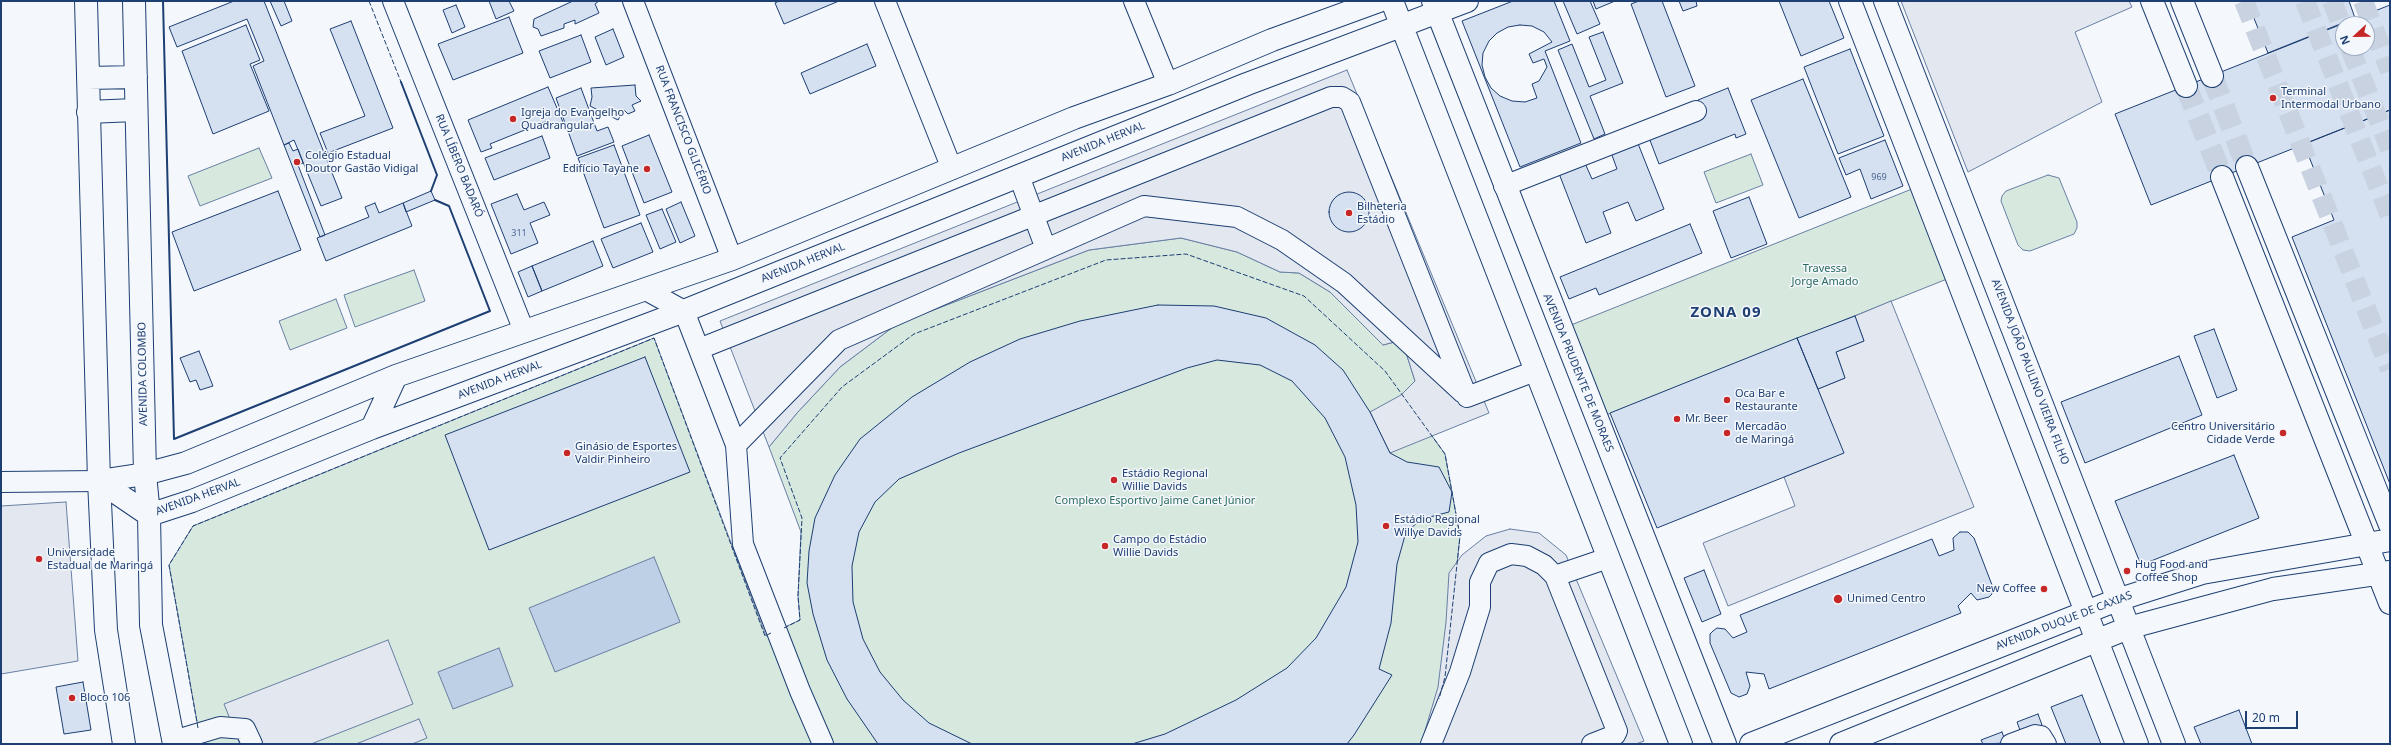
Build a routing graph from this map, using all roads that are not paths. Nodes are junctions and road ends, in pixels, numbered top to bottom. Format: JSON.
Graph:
{"nodes":[{"id":1,"x":86,"y":1,"type":"edge"},
{"id":2,"x":134,"y":1,"type":"edge"},
{"id":3,"x":393,"y":1,"type":"edge"},
{"id":4,"x":634,"y":1,"type":"edge"},
{"id":5,"x":885,"y":1,"type":"edge"},
{"id":6,"x":1134,"y":1,"type":"edge"},
{"id":7,"x":1380,"y":1,"type":"edge"},
{"id":8,"x":1392,"y":1,"type":"edge"},
{"id":9,"x":1467,"y":1,"type":"edge"},
{"id":10,"x":1850,"y":1,"type":"edge"},
{"id":11,"x":1885,"y":1,"type":"edge"},
{"id":12,"x":2152,"y":1,"type":"edge"},
{"id":13,"x":2182,"y":1,"type":"edge"},
{"id":14,"x":1435,"y":7,"type":"edge"},
{"id":15,"x":1401,"y":26,"type":"junction"},
{"id":16,"x":1272,"y":40,"type":"junction"},
{"id":17,"x":2212,"y":76,"type":"tunnel mouth"},
{"id":18,"x":136,"y":77,"type":"junction"},
{"id":19,"x":88,"y":78,"type":"junction"},
{"id":20,"x":1168,"y":84,"type":"junction"},
{"id":21,"x":1247,"y":84,"type":"junction"},
{"id":22,"x":2186,"y":86,"type":"tunnel mouth"},
{"id":23,"x":135,"y":110,"type":"junction"},
{"id":24,"x":1696,"y":111,"type":"dead end"},
{"id":25,"x":88,"y":112,"type":"junction"},
{"id":26,"x":1074,"y":118,"type":"junction"},
{"id":27,"x":1128,"y":133,"type":"junction"},
{"id":28,"x":2247,"y":167,"type":"tunnel mouth"},
{"id":29,"x":952,"y":169,"type":"junction"},
{"id":30,"x":1019,"y":176,"type":"junction"},
{"id":31,"x":2222,"y":177,"type":"tunnel mouth"},
{"id":32,"x":910,"y":186,"type":"junction"},
{"id":33,"x":1504,"y":186,"type":"junction"},
{"id":34,"x":1033,"y":216,"type":"junction"},
{"id":35,"x":895,"y":226,"type":"junction"},
{"id":36,"x":1046,"y":249,"type":"junction"},
{"id":37,"x":732,"y":260,"type":"junction"},
{"id":38,"x":646,"y":290,"type":"junction"},
{"id":39,"x":684,"y":311,"type":"junction"},
{"id":40,"x":524,"y":331,"type":"junction"},
{"id":41,"x":699,"y":349,"type":"junction"},
{"id":42,"x":1535,"y":371,"type":"junction"},
{"id":43,"x":396,"y":376,"type":"junction"},
{"id":44,"x":1467,"y":397,"type":"junction"},
{"id":45,"x":372,"y":428,"type":"junction"},
{"id":46,"x":736,"y":445,"type":"junction"},
{"id":47,"x":145,"y":474,"type":"junction"},
{"id":48,"x":99,"y":481,"type":"junction"},
{"id":49,"x":1,"y":482,"type":"edge"},
{"id":50,"x":149,"y":515,"type":"junction"},
{"id":51,"x":2390,"y":525,"type":"edge"},
{"id":52,"x":2390,"y":540,"type":"edge"},
{"id":53,"x":2367,"y":544,"type":"junction"},
{"id":54,"x":1608,"y":558,"type":"junction"},
{"id":55,"x":2202,"y":573,"type":"junction"},
{"id":56,"x":2384,"y":573,"type":"edge"},
{"id":57,"x":1555,"y":576,"type":"junction"},
{"id":58,"x":2273,"y":589,"type":"junction"},
{"id":59,"x":2117,"y":600,"type":"junction"},
{"id":60,"x":2390,"y":603,"type":"edge"},
{"id":61,"x":2085,"y":611,"type":"junction"},
{"id":62,"x":2128,"y":628,"type":"junction"},
{"id":63,"x":2096,"y":640,"type":"junction"},
{"id":64,"x":1876,"y":737,"type":"edge"},
{"id":65,"x":174,"y":743,"type":"edge"},
{"id":66,"x":124,"y":744,"type":"edge"},
{"id":67,"x":252,"y":744,"type":"edge"},
{"id":68,"x":824,"y":744,"type":"edge"},
{"id":69,"x":1432,"y":744,"type":"edge"},
{"id":70,"x":1592,"y":744,"type":"edge"},
{"id":71,"x":1681,"y":744,"type":"edge"},
{"id":72,"x":1725,"y":744,"type":"edge"},
{"id":73,"x":1751,"y":744,"type":"edge"},
{"id":74,"x":1841,"y":744,"type":"edge"},
{"id":75,"x":2011,"y":744,"type":"edge"},
{"id":76,"x":2046,"y":744,"type":"edge"},
{"id":77,"x":2137,"y":744,"type":"edge"},
{"id":78,"x":2174,"y":744,"type":"edge"}],
"edges":[{"from":1,"to":19,"type":"main road"},
{"from":2,"to":18,"type":"main road","name":"AVENIDA COLOMBO"},
{"from":3,"to":40,"type":"street","name":"RUA LÍBERO BADARÓ"},
{"from":4,"to":37,"type":"street","name":"RUA FRANCISCO GLICÉRIO"},
{"from":5,"to":29,"type":"street"},
{"from":6,"to":20,"type":"street"},
{"from":7,"to":16,"type":"main road"},
{"from":8,"to":15,"type":"main road"},
{"from":9,"to":14,"type":"main road","name":"AVENIDA HERVAL"},
{"from":10,"to":61,"type":"main road"},
{"from":11,"to":59,"type":"main road","name":"AVENIDA JOÃO PAULINO VIEIRA FILHO"},
{"from":12,"to":22,"type":"main road"},
{"from":13,"to":17,"type":"main road"},
{"from":14,"to":15,"type":"main road","name":"AVENIDA HERVAL"},
{"from":14,"to":33,"type":"main road","name":"AVENIDA PRUDENTE DE MORAES"},
{"from":15,"to":21,"type":"main road","name":"AVENIDA HERVAL"},
{"from":15,"to":42,"type":"main road"},
{"from":16,"to":20,"type":"main road"},
{"from":16,"to":21,"type":"main road"},
{"from":18,"to":19,"type":"main road"},
{"from":18,"to":23,"type":"main road","name":"AVENIDA COLOMBO"},
{"from":19,"to":25,"type":"main road"},
{"from":20,"to":26,"type":"main road"},
{"from":21,"to":27,"type":"main road","name":"AVENIDA HERVAL"},
{"from":23,"to":25,"type":"main road"},
{"from":23,"to":47,"type":"main road","name":"AVENIDA COLOMBO"},
{"from":24,"to":33,"type":"street"},
{"from":25,"to":48,"type":"main road"},
{"from":26,"to":27,"type":"main road"},
{"from":26,"to":29,"type":"main road"},
{"from":27,"to":30,"type":"main road","name":"AVENIDA HERVAL"},
{"from":28,"to":51,"type":"main road"},
{"from":29,"to":32,"type":"main road"},
{"from":30,"to":34,"type":"street"},
{"from":30,"to":35,"type":"main road","name":"AVENIDA HERVAL"},
{"from":31,"to":53,"type":"main road"},
{"from":32,"to":35,"type":"main road"},
{"from":32,"to":37,"type":"main road"},
{"from":33,"to":72,"type":"main road","name":"AVENIDA PRUDENTE DE MORAES"},
{"from":34,"to":36,"type":"street"},
{"from":34,"to":41,"type":"street"},
{"from":34,"to":44,"type":"street"},
{"from":35,"to":39,"type":"main road","name":"AVENIDA HERVAL"},
{"from":36,"to":44,"type":"street"},
{"from":36,"to":46,"type":"street"},
{"from":37,"to":38,"type":"main road"},
{"from":38,"to":39,"type":"street"},
{"from":38,"to":40,"type":"main road"},
{"from":39,"to":41,"type":"street"},
{"from":39,"to":45,"type":"main road","name":"AVENIDA HERVAL"},
{"from":40,"to":43,"type":"main road"},
{"from":41,"to":46,"type":"street"},
{"from":42,"to":44,"type":"street"},
{"from":42,"to":54,"type":"main road"},
{"from":43,"to":45,"type":"main road"},
{"from":43,"to":47,"type":"main road"},
{"from":45,"to":50,"type":"main road","name":"AVENIDA HERVAL"},
{"from":46,"to":68,"type":"street"},
{"from":47,"to":48,"type":"main road"},
{"from":47,"to":50,"type":"main road","name":"AVENIDA COLOMBO"},
{"from":48,"to":49,"type":"street"},
{"from":48,"to":50,"type":"main road","name":"AVENIDA HERVAL"},
{"from":48,"to":66,"type":"main road"},
{"from":50,"to":65,"type":"main road","name":"AVENIDA COLOMBO"},
{"from":52,"to":53,"type":"main road","name":"AVENIDA DUQUE DE CAXIAS"},
{"from":53,"to":55,"type":"main road","name":"AVENIDA DUQUE DE CAXIAS"},
{"from":53,"to":56,"type":"main road"},
{"from":54,"to":57,"type":"street"},
{"from":54,"to":71,"type":"main road"},
{"from":55,"to":58,"type":"main road"},
{"from":55,"to":59,"type":"main road","name":"AVENIDA DUQUE DE CAXIAS"},
{"from":56,"to":58,"type":"main road"},
{"from":56,"to":60,"type":"main road"},
{"from":57,"to":69,"type":"street"},
{"from":57,"to":70,"type":"street"},
{"from":58,"to":62,"type":"main road"},
{"from":59,"to":61,"type":"main road","name":"AVENIDA DUQUE DE CAXIAS"},
{"from":59,"to":62,"type":"main road","name":"AVENIDA JOÃO PAULINO VIEIRA FILHO"},
{"from":61,"to":63,"type":"main road"},
{"from":61,"to":73,"type":"main road","name":"AVENIDA DUQUE DE CAXIAS"},
{"from":62,"to":63,"type":"main road"},
{"from":62,"to":78,"type":"main road","name":"AVENIDA JOÃO PAULINO VIEIRA FILHO"},
{"from":63,"to":64,"type":"main road"},
{"from":63,"to":77,"type":"main road"},
{"from":64,"to":74,"type":"main road"},
{"from":65,"to":67,"type":"street"},
{"from":75,"to":76,"type":"street"}]}
